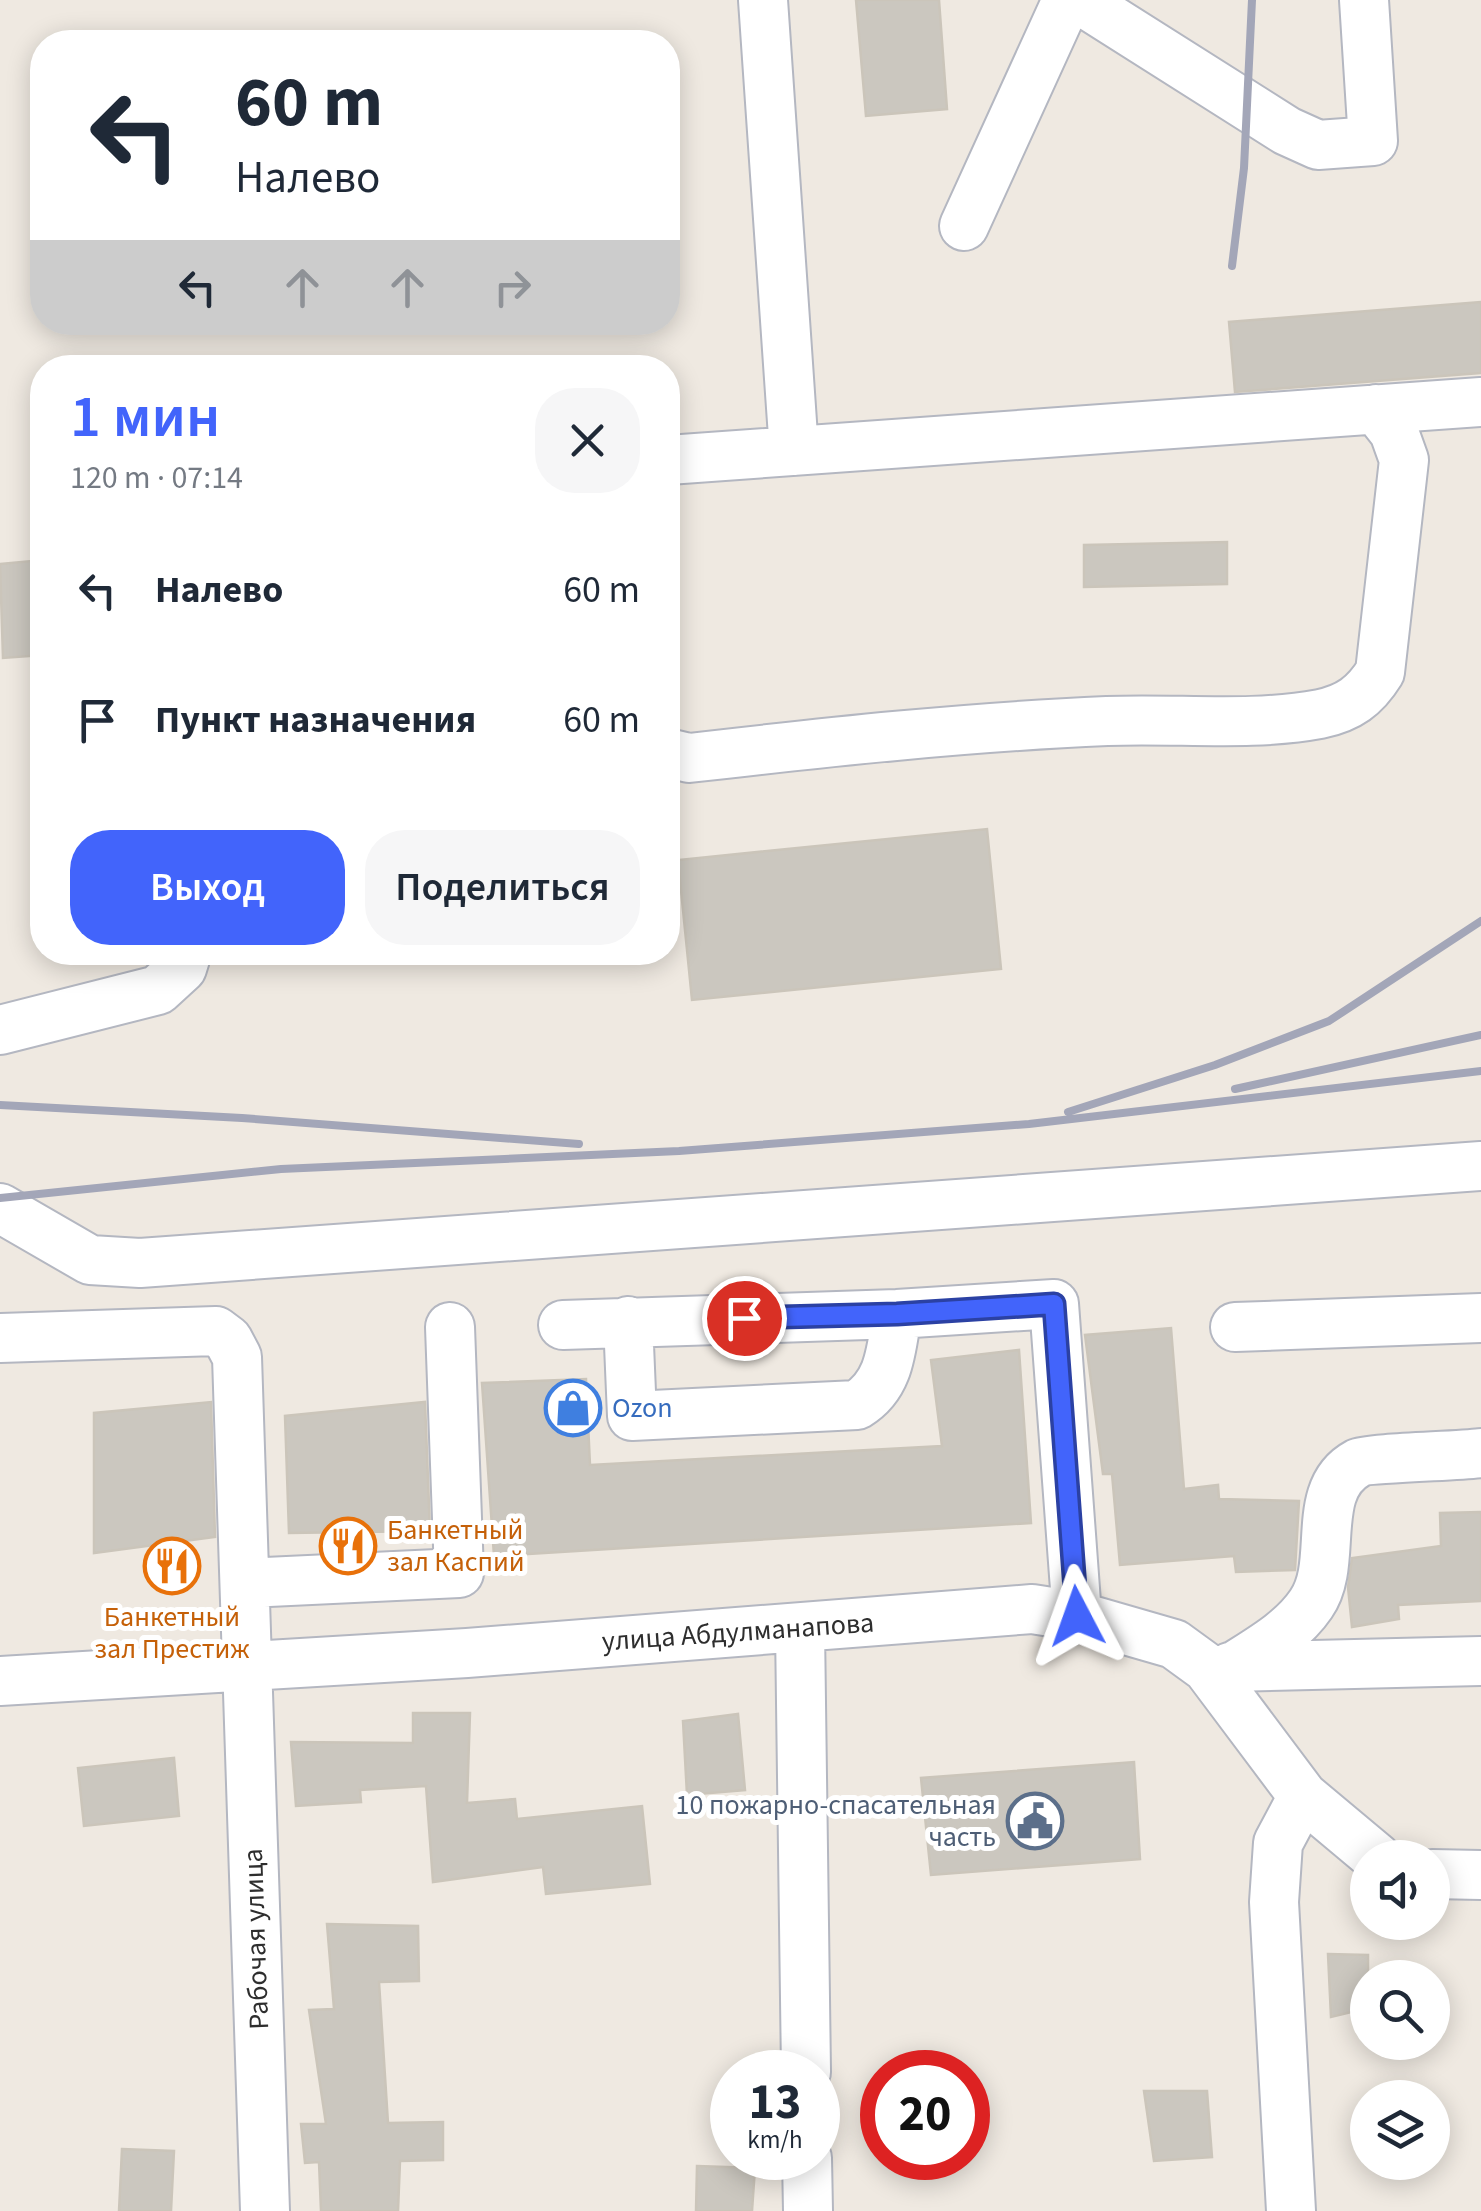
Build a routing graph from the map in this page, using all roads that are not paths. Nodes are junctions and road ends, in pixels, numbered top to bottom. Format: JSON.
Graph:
{"nodes":[{"id":1,"x":763,"y":0,"type":"edge"},
{"id":2,"x":1067,"y":0,"type":"edge"},
{"id":3,"x":1080,"y":0,"type":"edge"},
{"id":4,"x":1364,"y":0,"type":"edge"},
{"id":5,"x":964,"y":226,"type":"dead end"},
{"id":6,"x":1481,"y":402,"type":"edge"},
{"id":7,"x":1376,"y":409,"type":"junction"},
{"id":8,"x":794,"y":452,"type":"junction"},
{"id":9,"x":680,"y":459,"type":"edge"},
{"id":10,"x":680,"y":756,"type":"edge"},
{"id":11,"x":183,"y":965,"type":"edge"},
{"id":12,"x":0,"y":1030,"type":"edge"},
{"id":13,"x":1481,"y":1166,"type":"edge"},
{"id":14,"x":0,"y":1208,"type":"edge"},
{"id":15,"x":897,"y":1314,"type":"junction"},
{"id":16,"x":1481,"y":1318,"type":"edge"},
{"id":17,"x":628,"y":1321,"type":"junction"},
{"id":18,"x":563,"y":1325,"type":"dead end"},
{"id":19,"x":450,"y":1327,"type":"dead end"},
{"id":20,"x":1235,"y":1327,"type":"dead end"},
{"id":21,"x":0,"y":1338,"type":"edge"},
{"id":22,"x":1481,"y":1453,"type":"edge"},
{"id":23,"x":246,"y":1583,"type":"junction"},
{"id":24,"x":1077,"y":1616,"type":"junction"},
{"id":25,"x":800,"y":1628,"type":"junction"},
{"id":26,"x":1481,"y":1661,"type":"edge"},
{"id":27,"x":248,"y":1667,"type":"junction"},
{"id":28,"x":1220,"y":1668,"type":"junction"},
{"id":29,"x":0,"y":1681,"type":"edge"},
{"id":30,"x":1303,"y":1796,"type":"junction"},
{"id":31,"x":1356,"y":1840,"type":"edge"},
{"id":32,"x":1450,"y":1874,"type":"edge"},
{"id":33,"x":1481,"y":1875,"type":"edge"},
{"id":34,"x":806,"y":2050,"type":"edge"},
{"id":35,"x":807,"y":2180,"type":"edge"},
{"id":36,"x":265,"y":2211,"type":"edge"},
{"id":37,"x":808,"y":2211,"type":"edge"},
{"id":38,"x":1291,"y":2211,"type":"edge"}],
"edges":[{"from":1,"to":8,"type":"street"},
{"from":2,"to":5,"type":"street"},
{"from":3,"to":4,"type":"street"},
{"from":6,"to":7,"type":"street"},
{"from":7,"to":8,"type":"street"},
{"from":7,"to":10,"type":"street"},
{"from":8,"to":9,"type":"street"},
{"from":11,"to":12,"type":"street"},
{"from":13,"to":14,"type":"street"},
{"from":15,"to":17,"type":"street"},
{"from":15,"to":17,"type":"street"},
{"from":15,"to":24,"type":"street"},
{"from":16,"to":20,"type":"street"},
{"from":17,"to":18,"type":"street"},
{"from":19,"to":23,"type":"street"},
{"from":21,"to":23,"type":"street","name":"Рабочая улица"},
{"from":22,"to":28,"type":"street"},
{"from":23,"to":27,"type":"street","name":"Рабочая улица"},
{"from":24,"to":25,"type":"street","name":"улица Абдулманапова"},
{"from":24,"to":28,"type":"street","name":"улица Абдулманапова"},
{"from":25,"to":27,"type":"street","name":"улица Абдулманапова"},
{"from":25,"to":34,"type":"street"},
{"from":26,"to":28,"type":"street"},
{"from":27,"to":29,"type":"street","name":"улица Абдулманапова"},
{"from":27,"to":36,"type":"street","name":"Рабочая улица"},
{"from":28,"to":30,"type":"street","name":"улица Абдулманапова"},
{"from":30,"to":31,"type":"street","name":"улица Абдулманапова"},
{"from":30,"to":38,"type":"street"},
{"from":32,"to":33,"type":"street"},
{"from":35,"to":37,"type":"street"}]}
